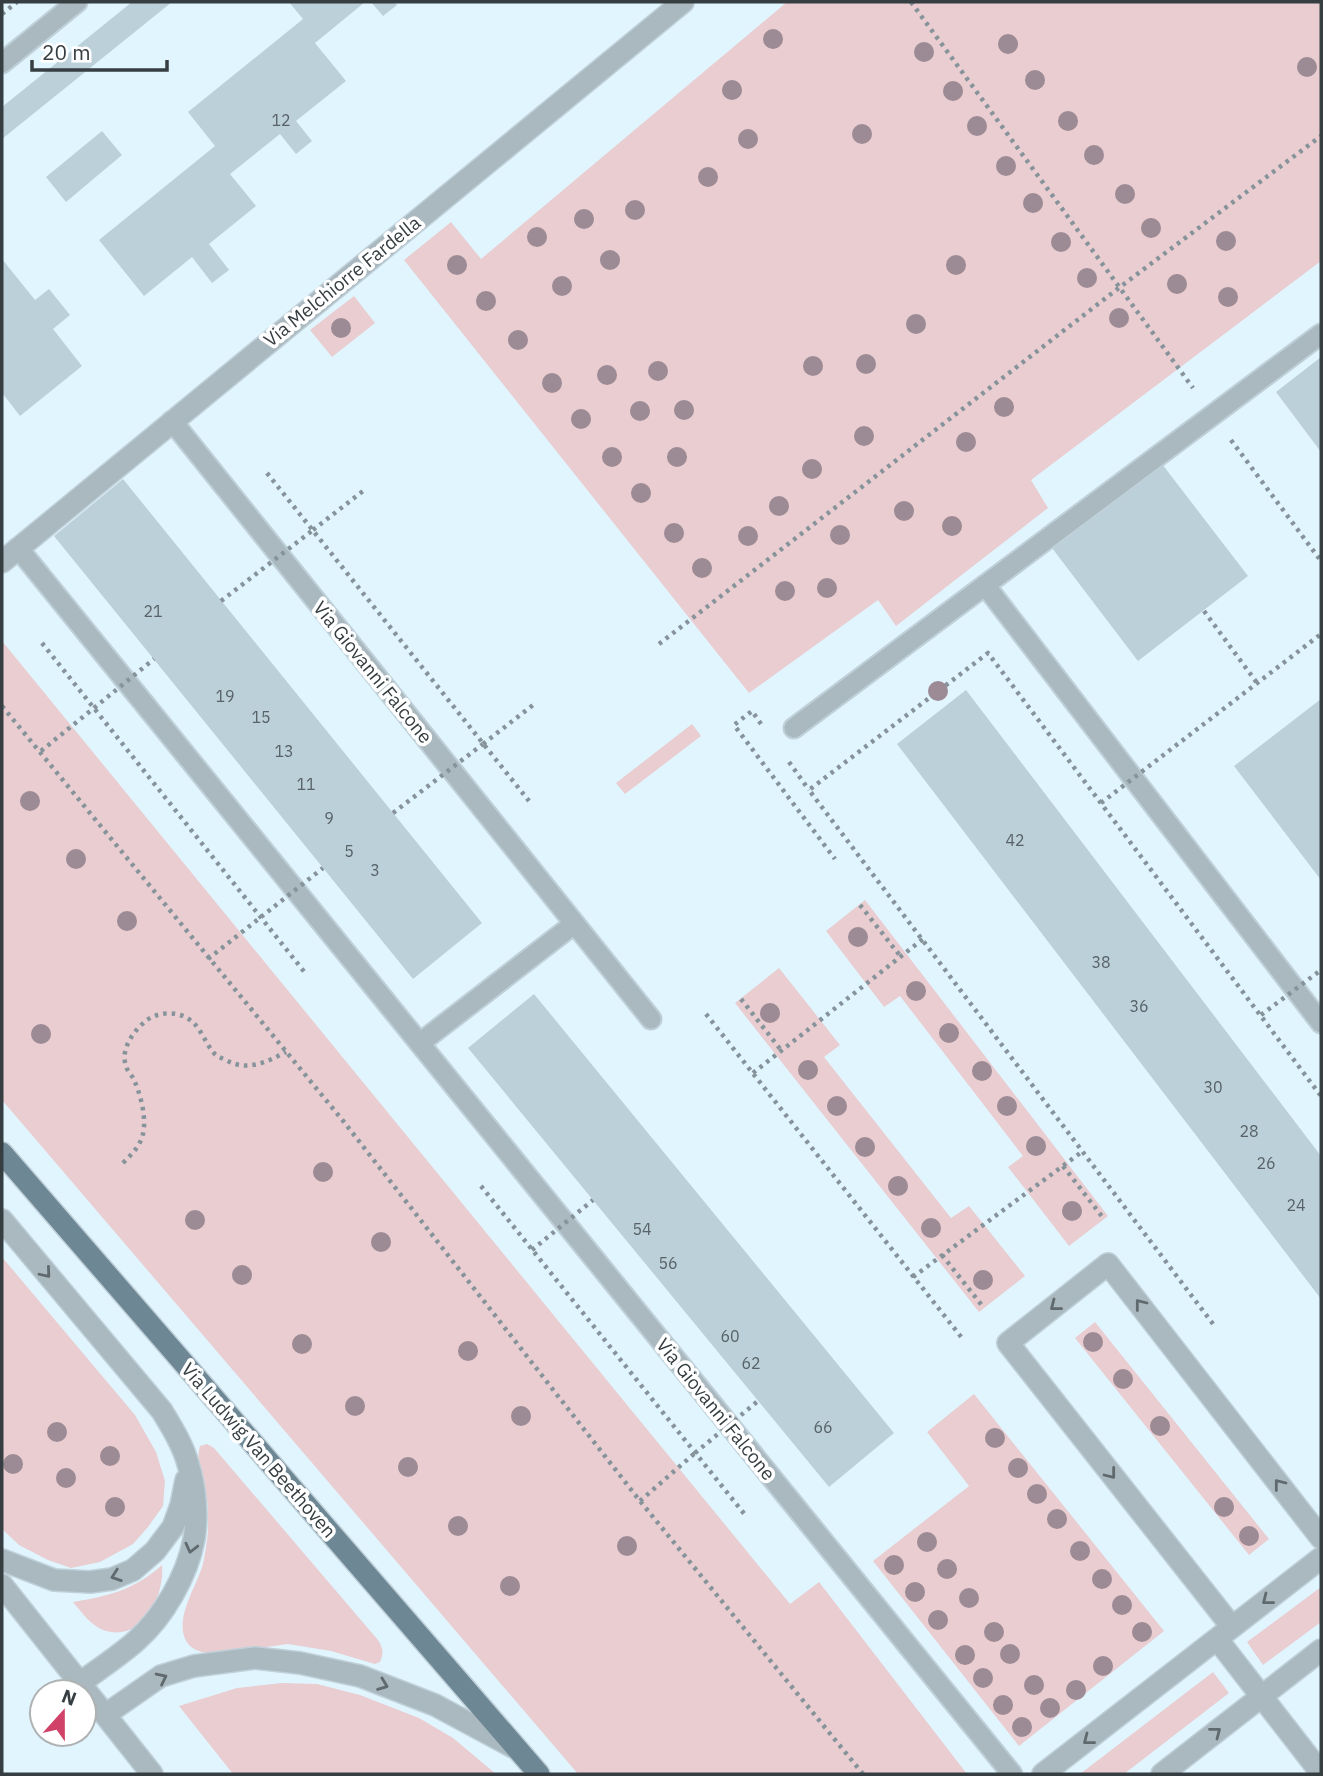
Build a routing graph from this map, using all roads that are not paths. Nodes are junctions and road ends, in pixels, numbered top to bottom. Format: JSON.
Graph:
{"nodes":[{"id":1,"x":77,"y":2,"type":"edge"},
{"id":2,"x":683,"y":2,"type":"edge"},
{"id":3,"x":2,"y":63,"type":"edge"},
{"id":4,"x":1321,"y":334,"type":"edge"},
{"id":5,"x":172,"y":421,"type":"junction"},
{"id":6,"x":19,"y":548,"type":"junction"},
{"id":7,"x":2,"y":562,"type":"edge"},
{"id":8,"x":985,"y":584,"type":"junction"},
{"id":9,"x":794,"y":728,"type":"dead end"},
{"id":10,"x":574,"y":923,"type":"junction"},
{"id":11,"x":651,"y":1019,"type":"dead end"},
{"id":12,"x":1321,"y":1023,"type":"edge"},
{"id":13,"x":420,"y":1043,"type":"junction"},
{"id":14,"x":2,"y":1153,"type":"edge"},
{"id":15,"x":2,"y":1220,"type":"edge"},
{"id":16,"x":188,"y":1464,"type":"junction"},
{"id":17,"x":1321,"y":1538,"type":"edge"},
{"id":18,"x":1321,"y":1558,"type":"edge"},
{"id":19,"x":2,"y":1560,"type":"edge"},
{"id":20,"x":2,"y":1585,"type":"edge"},
{"id":21,"x":1225,"y":1633,"type":"junction"},
{"id":22,"x":1321,"y":1650,"type":"edge"},
{"id":23,"x":76,"y":1678,"type":"edge"},
{"id":24,"x":87,"y":1678,"type":"edge"},
{"id":25,"x":1262,"y":1696,"type":"junction"},
{"id":26,"x":98,"y":1706,"type":"edge"},
{"id":27,"x":105,"y":1715,"type":"junction"},
{"id":28,"x":516,"y":1748,"type":"junction"},
{"id":29,"x":1321,"y":1773,"type":"edge"},
{"id":30,"x":152,"y":1774,"type":"edge"},
{"id":31,"x":539,"y":1774,"type":"edge"},
{"id":32,"x":1012,"y":1774,"type":"edge"},
{"id":33,"x":1043,"y":1774,"type":"edge"},
{"id":34,"x":1162,"y":1774,"type":"edge"}],
"edges":[{"from":1,"to":3,"type":"lane"},
{"from":2,"to":5,"type":"street","name":"Via Melchiorre Fardella"},
{"from":4,"to":8,"type":"lane"},
{"from":5,"to":6,"type":"street","name":"Via Melchiorre Fardella"},
{"from":5,"to":10,"type":"lane","name":"Via Giovanni Falcone"},
{"from":6,"to":7,"type":"street","name":"Via Melchiorre Fardella"},
{"from":6,"to":13,"type":"lane","name":"Via Giovanni Falcone"},
{"from":8,"to":9,"type":"lane"},
{"from":8,"to":12,"type":"lane"},
{"from":10,"to":11,"type":"lane","name":"Via Giovanni Falcone"},
{"from":10,"to":13,"type":"lane"},
{"from":13,"to":32,"type":"lane","name":"Via Giovanni Falcone"},
{"from":14,"to":28,"type":"main road","name":"Via Ludwig Van Beethoven"},
{"from":15,"to":16,"type":"street","one_way":true},
{"from":16,"to":19,"type":"street","one_way":true},
{"from":16,"to":24,"type":"street","one_way":true},
{"from":17,"to":21,"type":"street","one_way":true},
{"from":18,"to":21,"type":"street","one_way":true},
{"from":20,"to":23,"type":"street"},
{"from":21,"to":25,"type":"street"},
{"from":21,"to":33,"type":"street","one_way":true},
{"from":22,"to":25,"type":"street"},
{"from":25,"to":29,"type":"street"},
{"from":34,"to":25,"type":"street","one_way":true},
{"from":26,"to":27,"type":"street"},
{"from":27,"to":28,"type":"street","name":"Via Ludwig Van Beethoven","one_way":true},
{"from":27,"to":30,"type":"street"},
{"from":28,"to":31,"type":"main road","name":"Via Ludwig Van Beethoven"}]}
